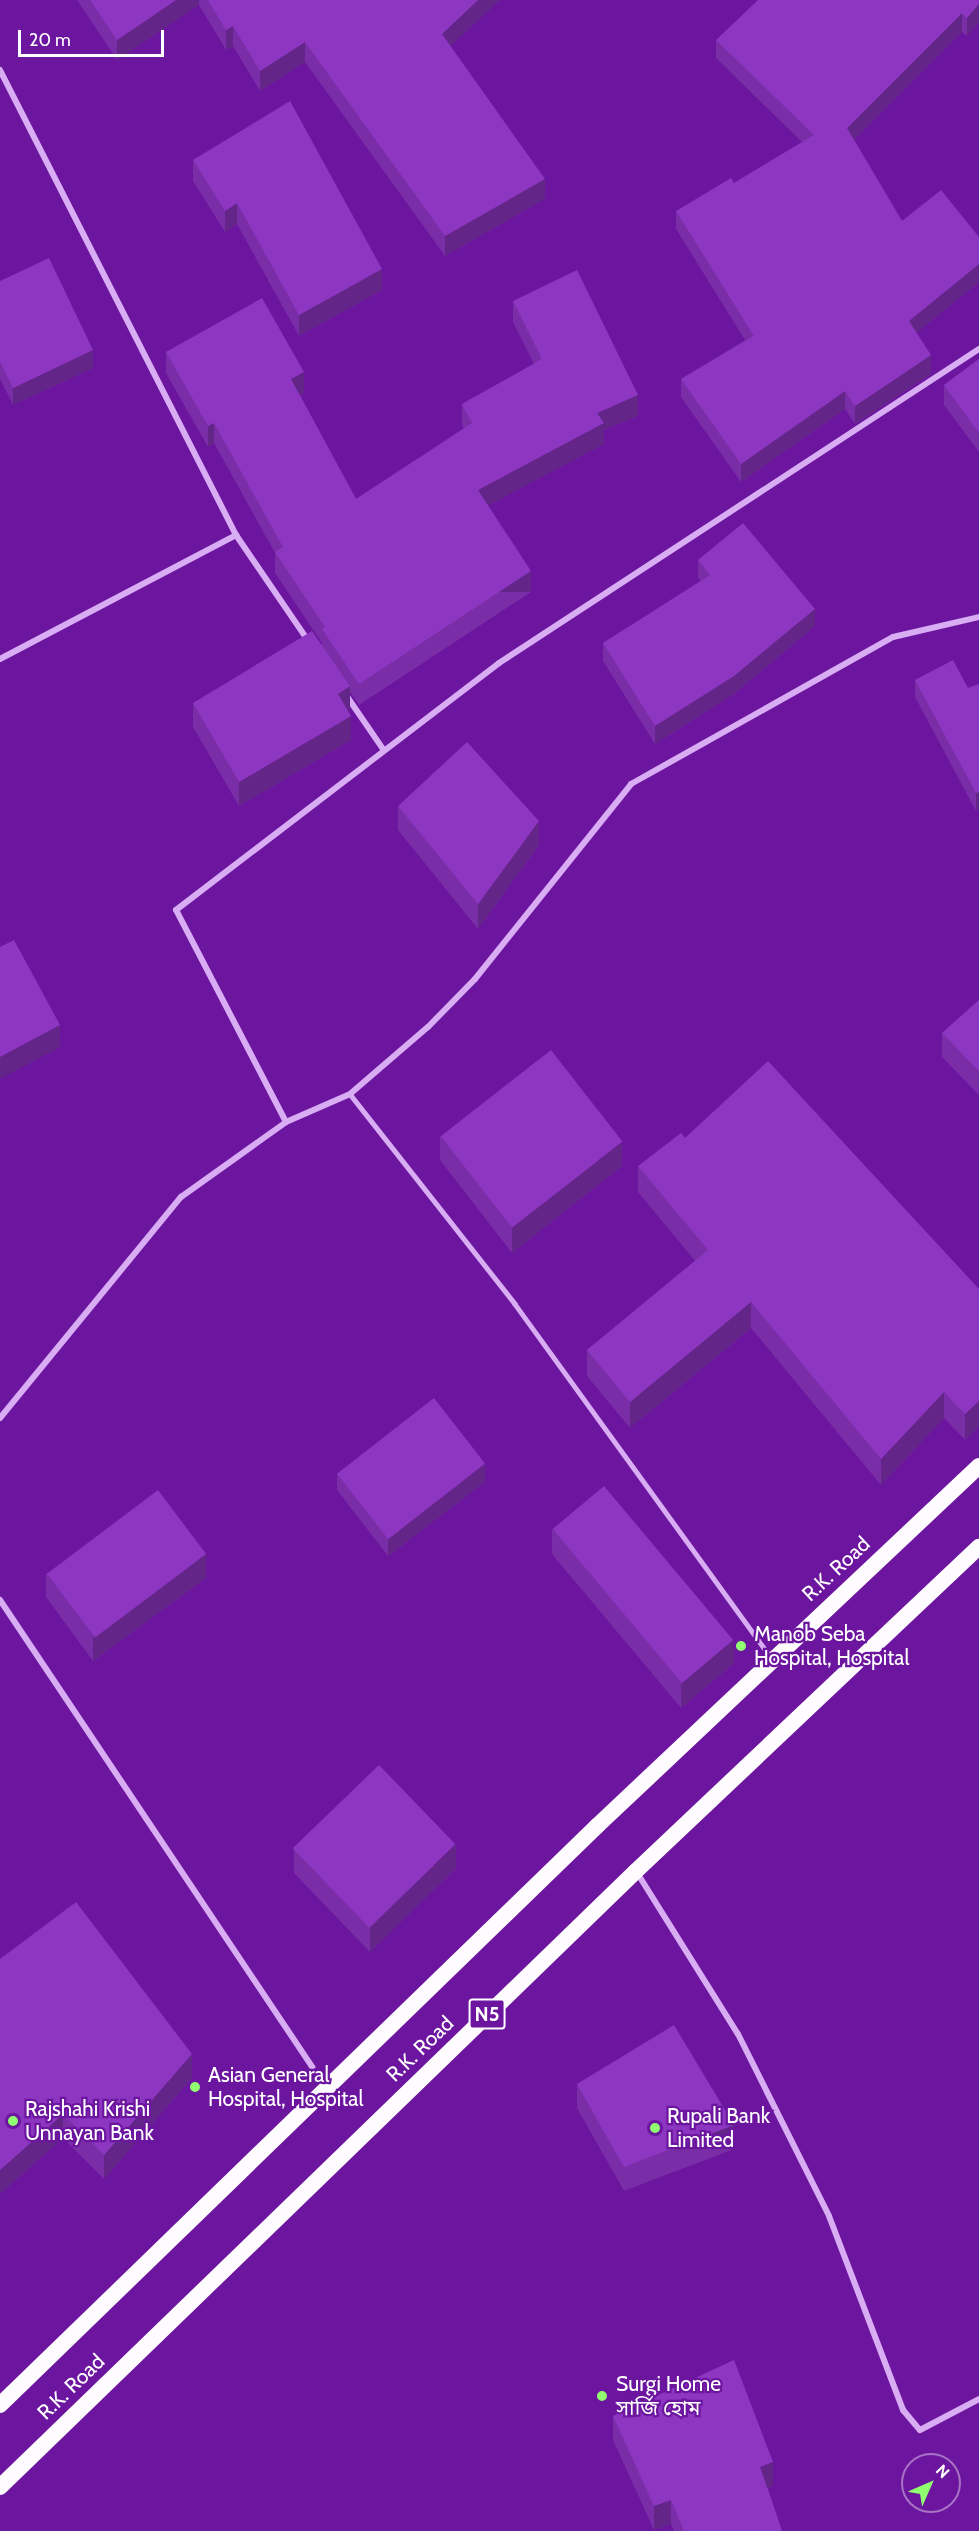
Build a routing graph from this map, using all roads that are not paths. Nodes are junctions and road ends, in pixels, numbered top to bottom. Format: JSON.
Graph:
{"nodes":[{"id":1,"x":0,"y":70,"type":"edge"},
{"id":2,"x":979,"y":349,"type":"edge"},
{"id":3,"x":236,"y":535,"type":"junction"},
{"id":4,"x":979,"y":617,"type":"edge"},
{"id":5,"x":316,"y":652,"type":"edge"},
{"id":6,"x":0,"y":658,"type":"edge"},
{"id":7,"x":343,"y":690,"type":"edge"},
{"id":8,"x":382,"y":749,"type":"junction"},
{"id":9,"x":350,"y":1094,"type":"junction"},
{"id":10,"x":286,"y":1122,"type":"junction"},
{"id":11,"x":0,"y":1418,"type":"edge"},
{"id":12,"x":979,"y":1466,"type":"edge"},
{"id":13,"x":979,"y":1547,"type":"edge"},
{"id":14,"x":0,"y":1600,"type":"edge"},
{"id":15,"x":773,"y":1660,"type":"junction"},
{"id":16,"x":636,"y":1871,"type":"junction"},
{"id":17,"x":327,"y":2090,"type":"junction"},
{"id":18,"x":979,"y":2399,"type":"edge"},
{"id":19,"x":0,"y":2405,"type":"edge"},
{"id":20,"x":0,"y":2487,"type":"edge"}],
"edges":[{"from":1,"to":3,"type":"street"},
{"from":2,"to":8,"type":"street"},
{"from":3,"to":5,"type":"street"},
{"from":3,"to":6,"type":"street"},
{"from":4,"to":9,"type":"street"},
{"from":7,"to":8,"type":"street"},
{"from":8,"to":10,"type":"street"},
{"from":9,"to":10,"type":"street"},
{"from":9,"to":15,"type":"lane"},
{"from":10,"to":11,"type":"street"},
{"from":12,"to":15,"type":"highway","name":"R.K. Road","number":"N5"},
{"from":13,"to":16,"type":"highway","name":"R.K. Road","number":"N5"},
{"from":14,"to":17,"type":"street"},
{"from":15,"to":17,"type":"highway","name":"R.K. Road","number":"N5"},
{"from":16,"to":18,"type":"street"},
{"from":16,"to":20,"type":"highway","name":"R.K. Road","number":"N5"},
{"from":17,"to":19,"type":"highway","name":"R.K. Road","number":"N5"}]}
